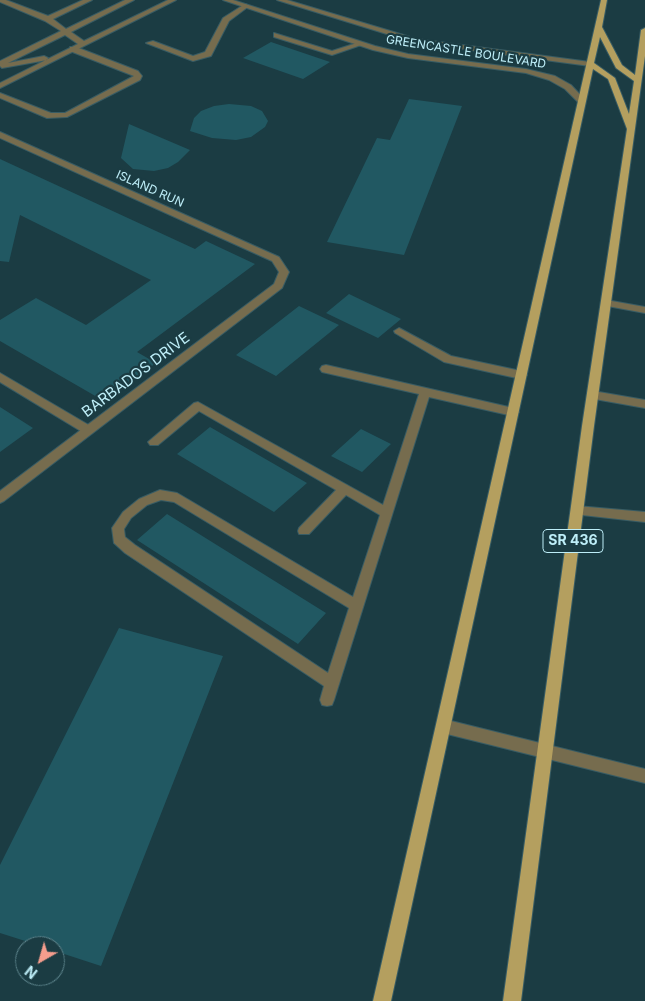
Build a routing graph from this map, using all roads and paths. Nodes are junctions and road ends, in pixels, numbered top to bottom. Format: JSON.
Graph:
{"nodes":[{"id":1,"x":0,"y":0,"type":"edge"},
{"id":2,"x":89,"y":0,"type":"edge"},
{"id":3,"x":131,"y":0,"type":"edge"},
{"id":4,"x":173,"y":0,"type":"edge"},
{"id":5,"x":226,"y":0,"type":"edge"},
{"id":6,"x":280,"y":0,"type":"edge"},
{"id":7,"x":604,"y":0,"type":"edge"},
{"id":8,"x":245,"y":6,"type":"junction"},
{"id":9,"x":48,"y":18,"type":"junction"},
{"id":10,"x":598,"y":27,"type":"junction"},
{"id":11,"x":645,"y":30,"type":"edge"},
{"id":12,"x":66,"y":32,"type":"junction"},
{"id":13,"x":277,"y":35,"type":"dead end"},
{"id":14,"x":150,"y":43,"type":"dead end"},
{"id":15,"x":83,"y":44,"type":"junction"},
{"id":16,"x":360,"y":44,"type":"junction"},
{"id":17,"x":74,"y":49,"type":"junction"},
{"id":18,"x":590,"y":64,"type":"junction"},
{"id":19,"x":0,"y":65,"type":"edge"},
{"id":20,"x":641,"y":81,"type":"edge"},
{"id":21,"x":0,"y":86,"type":"edge"},
{"id":22,"x":0,"y":94,"type":"edge"},
{"id":23,"x":582,"y":100,"type":"junction"},
{"id":24,"x":631,"y":130,"type":"junction"},
{"id":25,"x":0,"y":136,"type":"edge"},
{"id":26,"x":284,"y":272,"type":"joint"},
{"id":27,"x":606,"y":303,"type":"junction"},
{"id":28,"x":645,"y":310,"type":"edge"},
{"id":29,"x":400,"y":331,"type":"dead end"},
{"id":30,"x":326,"y":369,"type":"dead end"},
{"id":31,"x":521,"y":375,"type":"junction"},
{"id":32,"x":0,"y":377,"type":"edge"},
{"id":33,"x":425,"y":392,"type":"junction"},
{"id":34,"x":593,"y":395,"type":"junction"},
{"id":35,"x":645,"y":404,"type":"edge"},
{"id":36,"x":513,"y":412,"type":"junction"},
{"id":37,"x":88,"y":430,"type":"junction"},
{"id":38,"x":154,"y":442,"type":"dead end"},
{"id":39,"x":344,"y":489,"type":"junction"},
{"id":40,"x":0,"y":498,"type":"edge"},
{"id":41,"x":577,"y":511,"type":"junction"},
{"id":42,"x":387,"y":513,"type":"junction"},
{"id":43,"x":645,"y":517,"type":"edge"},
{"id":44,"x":304,"y":531,"type":"dead end"},
{"id":45,"x":357,"y":606,"type":"junction"},
{"id":46,"x":332,"y":684,"type":"junction"},
{"id":47,"x":327,"y":700,"type":"dead end"},
{"id":48,"x":443,"y":726,"type":"junction"},
{"id":49,"x":544,"y":752,"type":"junction"},
{"id":50,"x":645,"y":776,"type":"edge"},
{"id":51,"x":382,"y":1001,"type":"edge"},
{"id":52,"x":512,"y":1001,"type":"edge"}],
"edges":[{"from":1,"to":9,"type":"street"},
{"from":2,"to":9,"type":"street"},
{"from":3,"to":12,"type":"street"},
{"from":4,"to":15,"type":"street"},
{"from":5,"to":8,"type":"street","name":"GREENCASTLE BOULEVARD"},
{"from":6,"to":18,"type":"street","name":"GREENCASTLE BOULEVARD"},
{"from":7,"to":10,"type":"main road"},
{"from":8,"to":14,"type":"street"},
{"from":8,"to":16,"type":"street","name":"GREENCASTLE BOULEVARD"},
{"from":9,"to":12,"type":"street"},
{"from":10,"to":18,"type":"main road"},
{"from":10,"to":20,"type":"main road"},
{"from":11,"to":20,"type":"main road","number":"SR 436"},
{"from":12,"to":15,"type":"street"},
{"from":12,"to":19,"type":"street"},
{"from":13,"to":16,"type":"street"},
{"from":15,"to":17,"type":"street"},
{"from":16,"to":23,"type":"street","name":"GREENCASTLE BOULEVARD"},
{"from":17,"to":19,"type":"street"},
{"from":17,"to":21,"type":"street"},
{"from":17,"to":22,"type":"street"},
{"from":18,"to":23,"type":"main road"},
{"from":18,"to":24,"type":"main road"},
{"from":20,"to":24,"type":"main road","number":"SR 436"},
{"from":23,"to":31,"type":"main road"},
{"from":24,"to":27,"type":"main road","number":"SR 436"},
{"from":25,"to":26,"type":"street","name":"ISLAND RUN"},
{"from":26,"to":37,"type":"street","name":"BARBADOS DRIVE"},
{"from":27,"to":28,"type":"street"},
{"from":27,"to":34,"type":"main road","number":"SR 436"},
{"from":29,"to":31,"type":"street"},
{"from":30,"to":33,"type":"street"},
{"from":31,"to":36,"type":"main road"},
{"from":32,"to":37,"type":"street"},
{"from":33,"to":36,"type":"street"},
{"from":33,"to":42,"type":"street"},
{"from":34,"to":35,"type":"street"},
{"from":34,"to":41,"type":"main road","number":"SR 436"},
{"from":36,"to":48,"type":"main road"},
{"from":37,"to":40,"type":"street","name":"BARBADOS DRIVE"},
{"from":38,"to":39,"type":"street"},
{"from":39,"to":42,"type":"street"},
{"from":39,"to":44,"type":"street"},
{"from":41,"to":43,"type":"street"},
{"from":41,"to":49,"type":"main road","number":"SR 436"},
{"from":42,"to":45,"type":"street"},
{"from":45,"to":46,"type":"street"},
{"from":45,"to":46,"type":"street"},
{"from":46,"to":47,"type":"street"},
{"from":48,"to":49,"type":"street"},
{"from":48,"to":51,"type":"main road"},
{"from":49,"to":50,"type":"street"},
{"from":49,"to":52,"type":"main road","number":"SR 436"}]}
